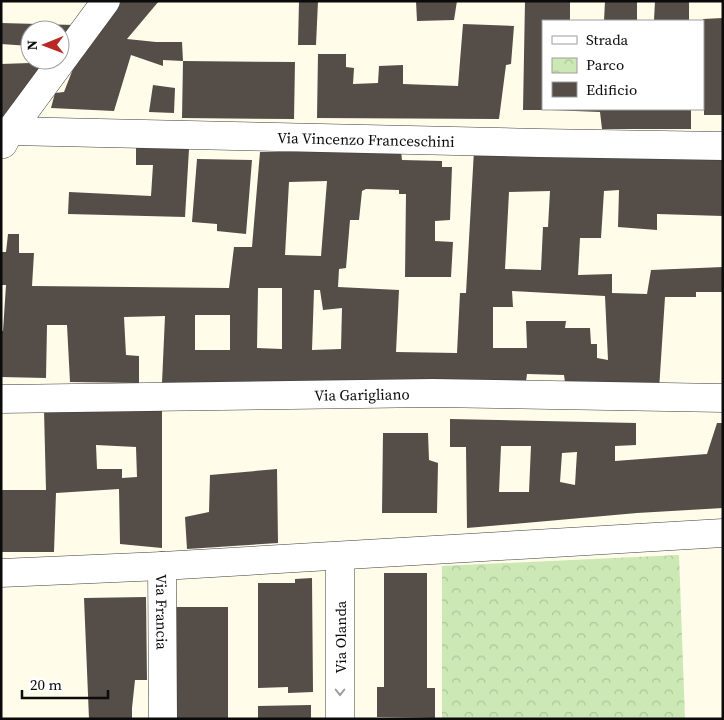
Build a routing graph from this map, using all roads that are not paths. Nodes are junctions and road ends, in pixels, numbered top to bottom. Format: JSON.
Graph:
{"nodes":[{"id":1,"x":106,"y":1,"type":"edge"},
{"id":2,"x":6,"y":140,"type":"edge"},
{"id":3,"x":723,"y":146,"type":"edge"},
{"id":4,"x":723,"y":398,"type":"edge"},
{"id":5,"x":1,"y":399,"type":"edge"},
{"id":6,"x":723,"y":533,"type":"edge"},
{"id":7,"x":340,"y":556,"type":"junction"},
{"id":8,"x":162,"y":566,"type":"junction"},
{"id":9,"x":1,"y":573,"type":"edge"},
{"id":10,"x":163,"y":719,"type":"edge"},
{"id":11,"x":340,"y":719,"type":"edge"}],
"edges":[{"from":1,"to":2,"type":"street"},
{"from":2,"to":3,"type":"street","name":"Via Vincenzo Franceschini"},
{"from":4,"to":5,"type":"street","name":"Via Garigliano"},
{"from":6,"to":7,"type":"street"},
{"from":7,"to":8,"type":"street"},
{"from":7,"to":11,"type":"street","name":"Via Olanda","one_way":true},
{"from":8,"to":9,"type":"street"},
{"from":8,"to":10,"type":"street","name":"Via Francia"}]}
